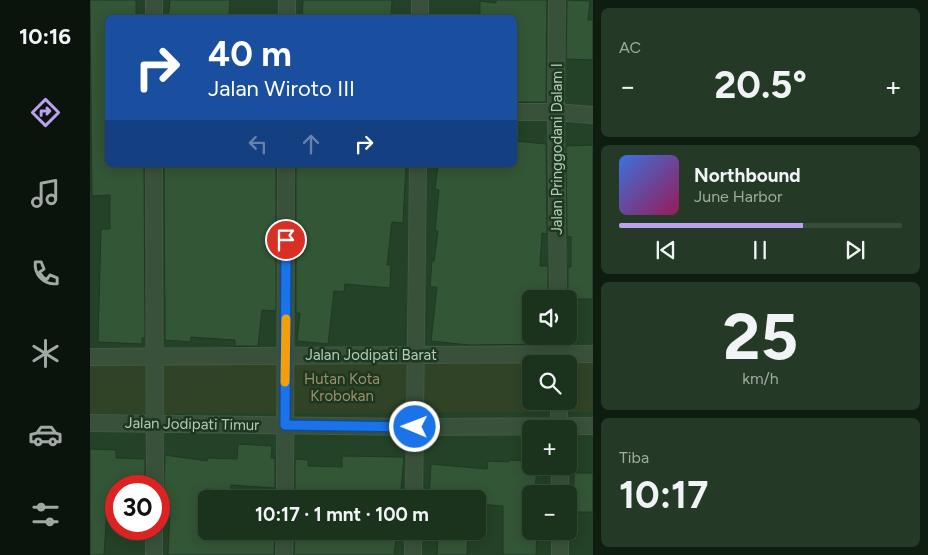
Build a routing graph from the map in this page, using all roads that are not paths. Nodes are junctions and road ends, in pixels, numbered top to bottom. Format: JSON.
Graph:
{"nodes":[{"id":1,"x":154,"y":0,"type":"edge"},
{"id":2,"x":287,"y":0,"type":"edge"},
{"id":3,"x":420,"y":0,"type":"edge"},
{"id":4,"x":557,"y":0,"type":"edge"},
{"id":5,"x":154,"y":15,"type":"edge"},
{"id":6,"x":287,"y":15,"type":"edge"},
{"id":7,"x":420,"y":15,"type":"edge"},
{"id":8,"x":517,"y":112,"type":"edge"},
{"id":9,"x":556,"y":112,"type":"junction"},
{"id":10,"x":593,"y":115,"type":"edge"},
{"id":11,"x":154,"y":167,"type":"edge"},
{"id":12,"x":286,"y":167,"type":"edge"},
{"id":13,"x":418,"y":167,"type":"edge"},
{"id":14,"x":558,"y":290,"type":"edge"},
{"id":15,"x":593,"y":354,"type":"edge"},
{"id":16,"x":416,"y":355,"type":"junction"},
{"id":17,"x":284,"y":356,"type":"junction"},
{"id":18,"x":577,"y":356,"type":"edge"},
{"id":19,"x":90,"y":357,"type":"edge"},
{"id":20,"x":154,"y":357,"type":"junction"},
{"id":21,"x":522,"y":358,"type":"edge"},
{"id":22,"x":559,"y":417,"type":"edge"},
{"id":23,"x":90,"y":423,"type":"edge"},
{"id":24,"x":155,"y":424,"type":"junction"},
{"id":25,"x":285,"y":425,"type":"junction"},
{"id":26,"x":593,"y":426,"type":"edge"},
{"id":27,"x":415,"y":427,"type":"junction"},
{"id":28,"x":154,"y":475,"type":"edge"},
{"id":29,"x":285,"y":490,"type":"edge"},
{"id":30,"x":414,"y":490,"type":"edge"},
{"id":31,"x":154,"y":540,"type":"edge"},
{"id":32,"x":285,"y":540,"type":"edge"},
{"id":33,"x":413,"y":540,"type":"edge"},
{"id":34,"x":560,"y":540,"type":"edge"},
{"id":35,"x":154,"y":555,"type":"edge"},
{"id":36,"x":284,"y":555,"type":"edge"},
{"id":37,"x":413,"y":555,"type":"edge"},
{"id":38,"x":560,"y":555,"type":"edge"}],
"edges":[{"from":1,"to":5,"type":"street"},
{"from":2,"to":6,"type":"street"},
{"from":3,"to":7,"type":"street"},
{"from":4,"to":9,"type":"street","name":"Jalan Pringgodani Dalam I"},
{"from":8,"to":9,"type":"street"},
{"from":9,"to":10,"type":"street"},
{"from":9,"to":14,"type":"street","name":"Jalan Pringgodani Dalam I"},
{"from":11,"to":20,"type":"street"},
{"from":12,"to":17,"type":"street"},
{"from":13,"to":16,"type":"street"},
{"from":15,"to":18,"type":"street","name":"Jalan Jodipati Barat"},
{"from":16,"to":17,"type":"street","name":"Jalan Jodipati Barat"},
{"from":16,"to":21,"type":"street","name":"Jalan Jodipati Barat"},
{"from":16,"to":27,"type":"street"},
{"from":17,"to":20,"type":"street","name":"Jalan Jodipati Barat"},
{"from":17,"to":25,"type":"street"},
{"from":19,"to":20,"type":"street","name":"Jalan Jodipati Barat"},
{"from":20,"to":24,"type":"street"},
{"from":22,"to":26,"type":"street","name":"Jalan Jodipati Timur"},
{"from":22,"to":27,"type":"street","name":"Jalan Jodipati Timur"},
{"from":23,"to":24,"type":"street","name":"Jalan Jodipati Timur"},
{"from":24,"to":25,"type":"street","name":"Jalan Jodipati Timur"},
{"from":24,"to":28,"type":"street"},
{"from":25,"to":27,"type":"street","name":"Jalan Jodipati Timur"},
{"from":25,"to":29,"type":"street"},
{"from":27,"to":30,"type":"street"},
{"from":31,"to":35,"type":"street"},
{"from":32,"to":36,"type":"street"},
{"from":33,"to":37,"type":"street"},
{"from":34,"to":38,"type":"street"}]}
